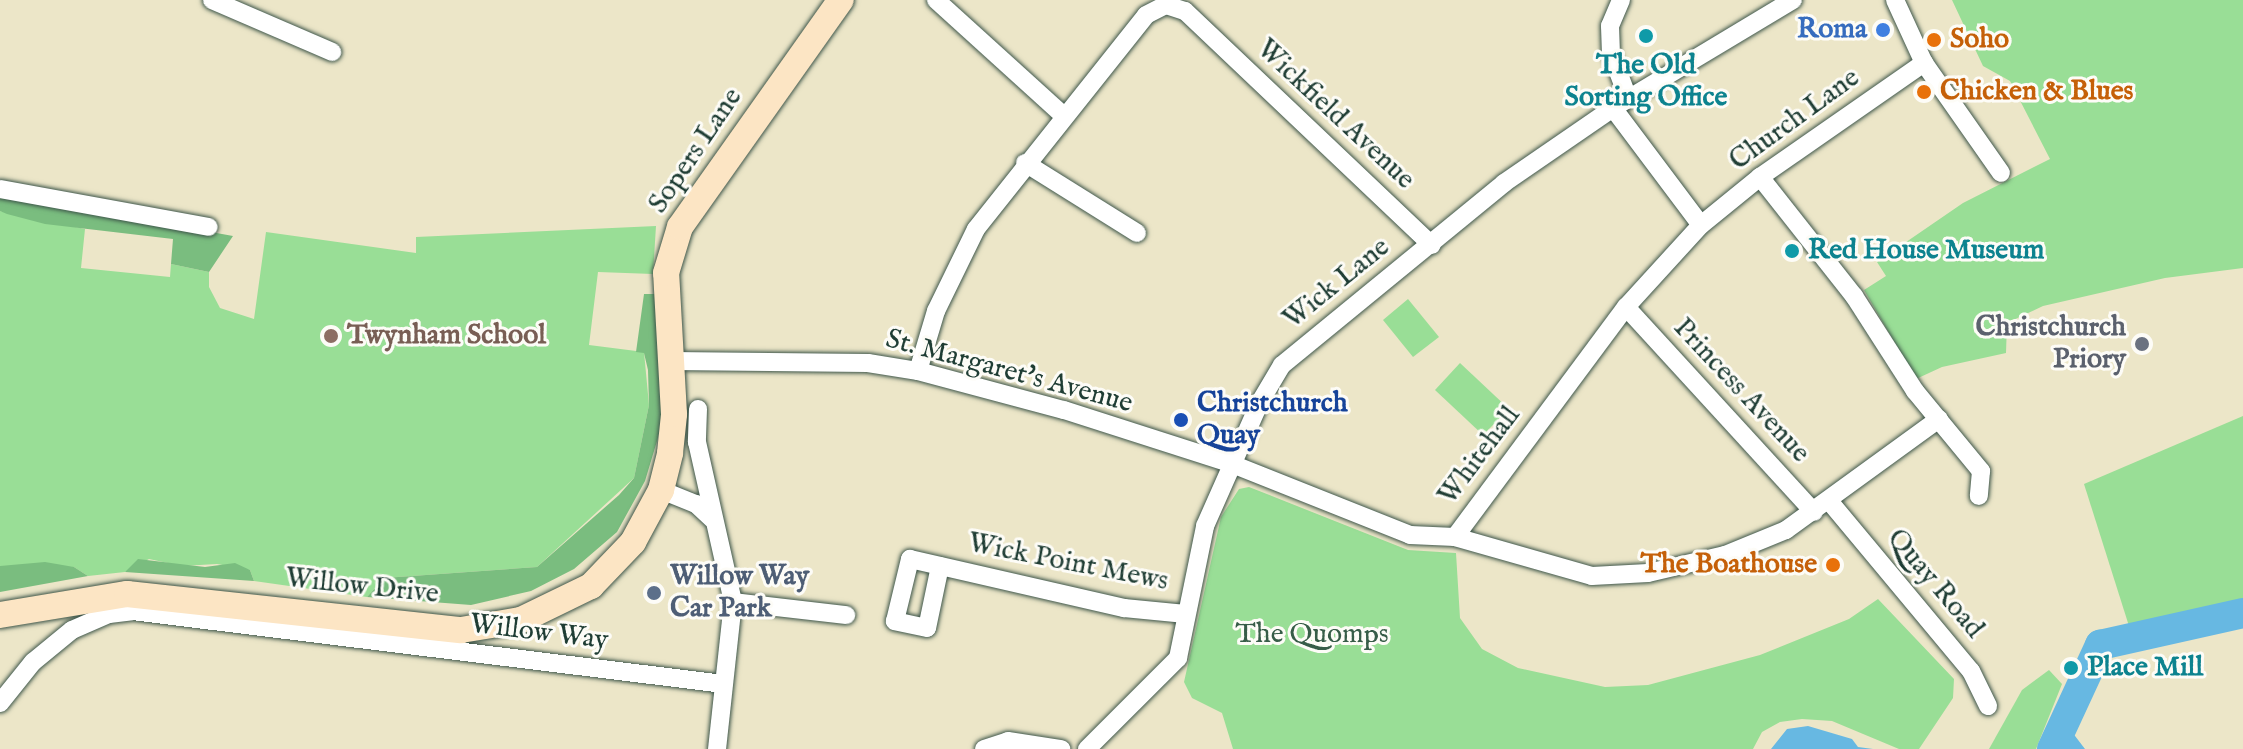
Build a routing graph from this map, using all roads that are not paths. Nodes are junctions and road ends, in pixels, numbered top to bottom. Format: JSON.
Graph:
{"nodes":[{"id":1,"x":212,"y":0,"type":"edge"},
{"id":2,"x":841,"y":0,"type":"edge"},
{"id":3,"x":936,"y":0,"type":"edge"},
{"id":4,"x":1621,"y":0,"type":"edge"},
{"id":5,"x":1793,"y":0,"type":"edge"},
{"id":6,"x":1895,"y":0,"type":"edge"},
{"id":7,"x":332,"y":52,"type":"dead end"},
{"id":8,"x":1924,"y":63,"type":"junction"},
{"id":9,"x":1620,"y":103,"type":"junction"},
{"id":10,"x":1063,"y":115,"type":"junction"},
{"id":11,"x":1025,"y":163,"type":"junction"},
{"id":12,"x":2001,"y":173,"type":"dead end"},
{"id":13,"x":1760,"y":177,"type":"junction"},
{"id":14,"x":0,"y":189,"type":"edge"},
{"id":15,"x":1701,"y":225,"type":"junction"},
{"id":16,"x":209,"y":227,"type":"dead end"},
{"id":17,"x":1137,"y":233,"type":"dead end"},
{"id":18,"x":1432,"y":245,"type":"junction"},
{"id":19,"x":1626,"y":307,"type":"junction"},
{"id":20,"x":671,"y":361,"type":"junction"},
{"id":21,"x":918,"y":371,"type":"junction"},
{"id":22,"x":698,"y":409,"type":"dead end"},
{"id":23,"x":1939,"y":419,"type":"junction"},
{"id":24,"x":1232,"y":464,"type":"junction"},
{"id":25,"x":661,"y":490,"type":"junction"},
{"id":26,"x":1979,"y":496,"type":"dead end"},
{"id":27,"x":1822,"y":507,"type":"junction"},
{"id":28,"x":712,"y":519,"type":"junction"},
{"id":29,"x":1455,"y":537,"type":"junction"},
{"id":30,"x":940,"y":566,"type":"dead end"},
{"id":31,"x":733,"y":602,"type":"junction"},
{"id":32,"x":1186,"y":614,"type":"junction"},
{"id":33,"x":0,"y":615,"type":"edge"},
{"id":34,"x":846,"y":615,"type":"dead end"},
{"id":35,"x":724,"y":684,"type":"junction"},
{"id":36,"x":0,"y":703,"type":"edge"},
{"id":37,"x":1988,"y":706,"type":"dead end"},
{"id":38,"x":717,"y":749,"type":"edge"},
{"id":39,"x":984,"y":749,"type":"edge"},
{"id":40,"x":1061,"y":749,"type":"edge"},
{"id":41,"x":1087,"y":749,"type":"edge"}],
"edges":[{"from":1,"to":7,"type":"street"},
{"from":2,"to":20,"type":"street","name":"Sopers Lane"},
{"from":3,"to":10,"type":"street"},
{"from":4,"to":9,"type":"street"},
{"from":5,"to":9,"type":"street","name":"Wick Lane"},
{"from":6,"to":8,"type":"street"},
{"from":8,"to":12,"type":"street"},
{"from":8,"to":13,"type":"street","name":"Church Lane"},
{"from":9,"to":15,"type":"street"},
{"from":9,"to":18,"type":"street","name":"Wick Lane"},
{"from":10,"to":11,"type":"street","name":"Wickfield Avenue"},
{"from":10,"to":18,"type":"street","name":"Wickfield Avenue"},
{"from":11,"to":17,"type":"street"},
{"from":11,"to":21,"type":"street","name":"Wickfield Avenue"},
{"from":13,"to":15,"type":"street","name":"Church Lane"},
{"from":13,"to":23,"type":"street"},
{"from":14,"to":16,"type":"street"},
{"from":15,"to":19,"type":"street","name":"Whitehall"},
{"from":18,"to":24,"type":"street","name":"Wick Lane"},
{"from":19,"to":27,"type":"street","name":"Princess Avenue"},
{"from":19,"to":29,"type":"street","name":"Whitehall"},
{"from":20,"to":21,"type":"street","name":"St. Margaret's Avenue"},
{"from":20,"to":25,"type":"street","name":"Sopers Lane"},
{"from":21,"to":24,"type":"street","name":"St. Margaret's Avenue"},
{"from":22,"to":28,"type":"street"},
{"from":23,"to":26,"type":"street"},
{"from":23,"to":27,"type":"street"},
{"from":24,"to":29,"type":"street","name":"Whitehall"},
{"from":24,"to":32,"type":"street","name":"Wick Lane"},
{"from":25,"to":28,"type":"street"},
{"from":25,"to":33,"type":"street","name":"Willow Drive"},
{"from":27,"to":29,"type":"street"},
{"from":27,"to":37,"type":"street","name":"Quay Road"},
{"from":28,"to":31,"type":"street"},
{"from":30,"to":32,"type":"street","name":"Wick Point Mews"},
{"from":31,"to":34,"type":"street"},
{"from":31,"to":35,"type":"street"},
{"from":32,"to":41,"type":"street","name":"Wick Lane"},
{"from":35,"to":36,"type":"street","name":"Willow Way"},
{"from":35,"to":38,"type":"street"},
{"from":39,"to":40,"type":"street"}]}
